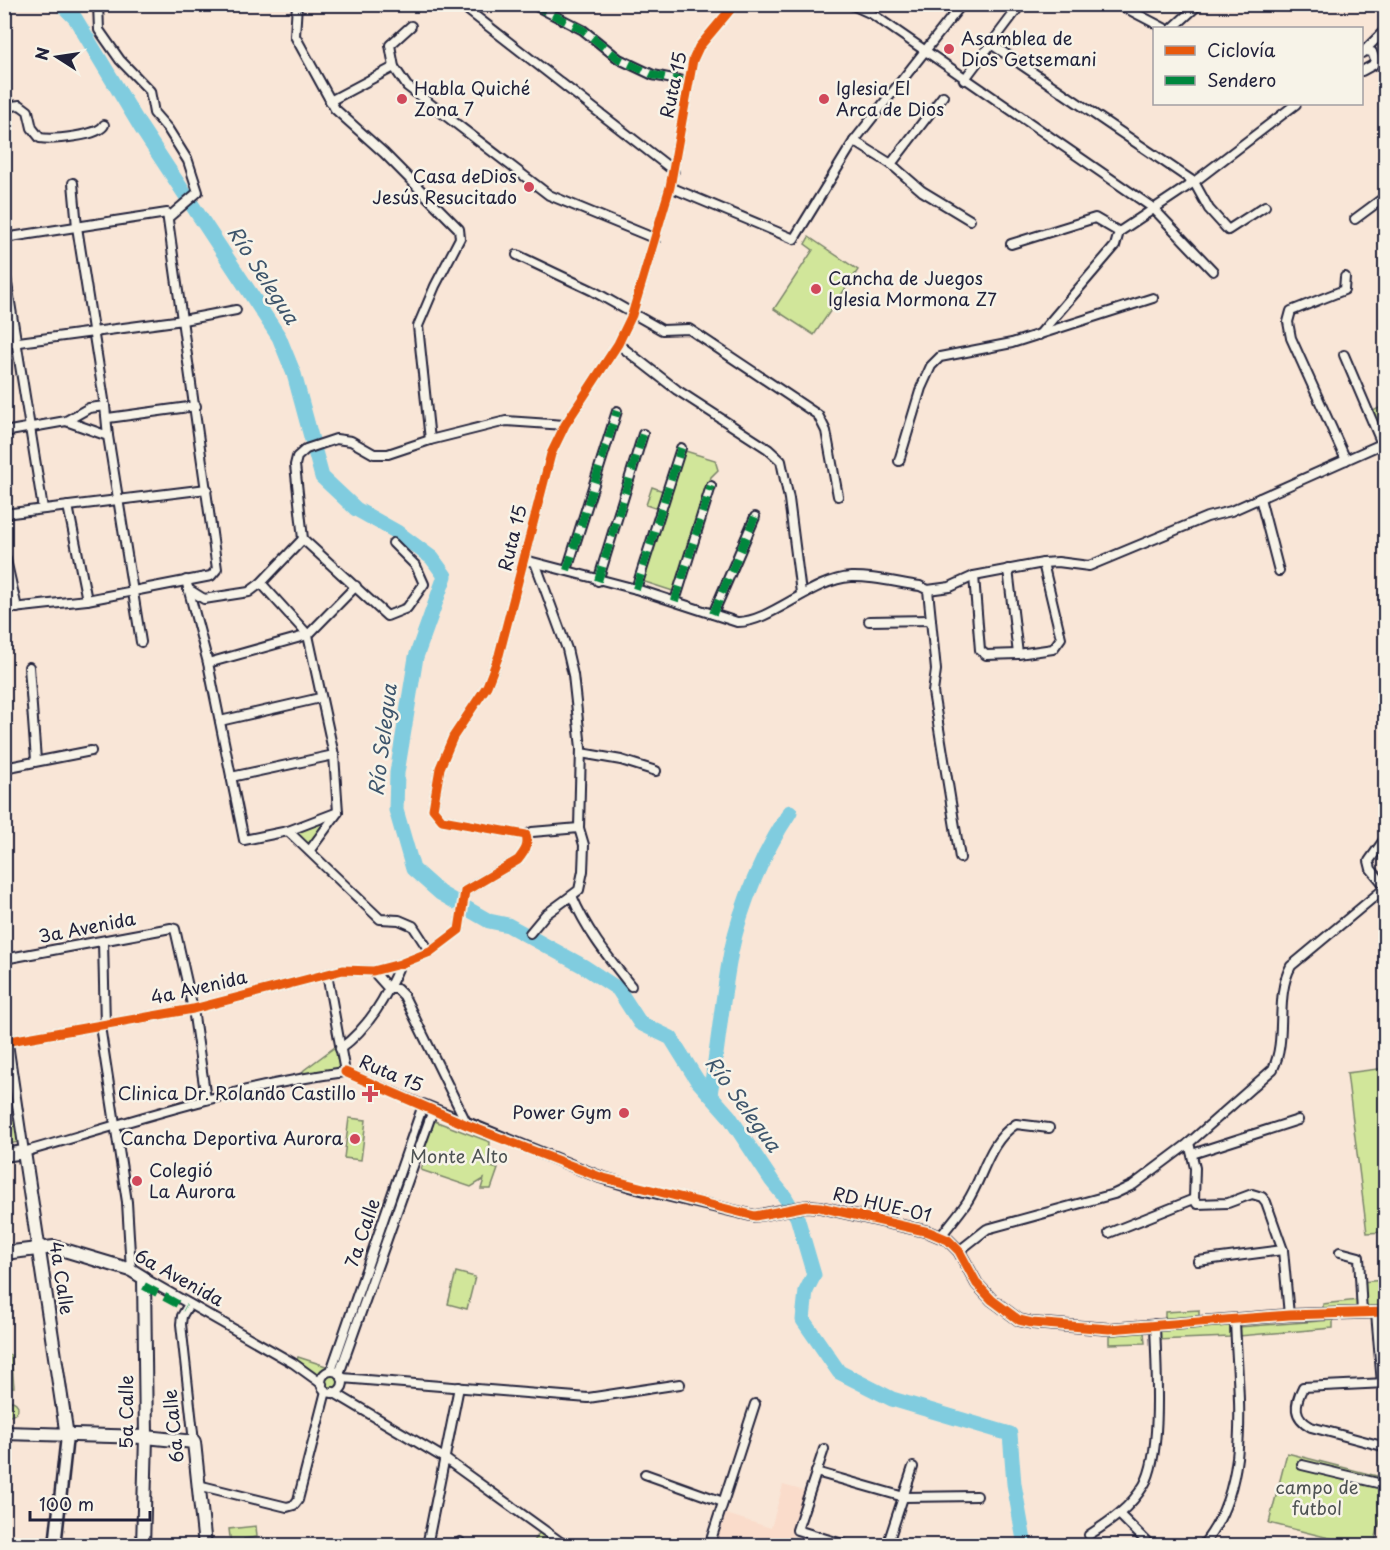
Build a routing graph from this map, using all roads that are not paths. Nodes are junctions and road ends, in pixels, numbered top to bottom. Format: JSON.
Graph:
{"nodes":[{"id":1,"x":98,"y":4,"type":"edge"},
{"id":2,"x":297,"y":4,"type":"edge"},
{"id":3,"x":460,"y":4,"type":"edge"},
{"id":4,"x":532,"y":4,"type":"edge"},
{"id":5,"x":735,"y":4,"type":"edge"},
{"id":6,"x":850,"y":4,"type":"edge"},
{"id":7,"x":962,"y":4,"type":"edge"},
{"id":8,"x":1021,"y":4,"type":"edge"},
{"id":9,"x":1118,"y":4,"type":"edge"},
{"id":10,"x":1199,"y":4,"type":"edge"},
{"id":11,"x":411,"y":26,"type":"dead end"},
{"id":12,"x":1162,"y":27,"type":"edge"},
{"id":13,"x":1174,"y":27,"type":"edge"},
{"id":14,"x":1386,"y":29,"type":"edge"},
{"id":15,"x":992,"y":44,"type":"junction"},
{"id":16,"x":923,"y":51,"type":"junction"},
{"id":17,"x":1363,"y":52,"type":"edge"},
{"id":18,"x":393,"y":67,"type":"junction"},
{"id":19,"x":1363,"y":70,"type":"edge"},
{"id":20,"x":964,"y":80,"type":"junction"},
{"id":21,"x":688,"y":82,"type":"junction"},
{"id":22,"x":943,"y":96,"type":"dead end"},
{"id":23,"x":330,"y":101,"type":"junction"},
{"id":24,"x":1295,"y":105,"type":"edge"},
{"id":25,"x":4,"y":107,"type":"edge"},
{"id":26,"x":104,"y":125,"type":"dead end"},
{"id":27,"x":854,"y":141,"type":"junction"},
{"id":28,"x":891,"y":164,"type":"junction"},
{"id":29,"x":674,"y":171,"type":"junction"},
{"id":30,"x":1194,"y":182,"type":"junction"},
{"id":31,"x":73,"y":183,"type":"dead end"},
{"id":32,"x":670,"y":187,"type":"junction"},
{"id":33,"x":1386,"y":196,"type":"edge"},
{"id":34,"x":1265,"y":206,"type":"dead end"},
{"id":35,"x":1153,"y":208,"type":"junction"},
{"id":36,"x":169,"y":217,"type":"junction"},
{"id":37,"x":1355,"y":219,"type":"dead end"},
{"id":38,"x":970,"y":220,"type":"dead end"},
{"id":39,"x":76,"y":227,"type":"junction"},
{"id":40,"x":1119,"y":232,"type":"junction"},
{"id":41,"x":4,"y":238,"type":"edge"},
{"id":42,"x":656,"y":239,"type":"junction"},
{"id":43,"x":1011,"y":244,"type":"dead end"},
{"id":44,"x":517,"y":255,"type":"dead end"},
{"id":45,"x":4,"y":265,"type":"edge"},
{"id":46,"x":1213,"y":271,"type":"dead end"},
{"id":47,"x":1344,"y":277,"type":"dead end"},
{"id":48,"x":1153,"y":298,"type":"dead end"},
{"id":49,"x":236,"y":310,"type":"dead end"},
{"id":50,"x":632,"y":315,"type":"junction"},
{"id":51,"x":183,"y":320,"type":"junction"},
{"id":52,"x":93,"y":331,"type":"junction"},
{"id":53,"x":1039,"y":335,"type":"junction"},
{"id":54,"x":15,"y":342,"type":"junction"},
{"id":55,"x":4,"y":344,"type":"edge"},
{"id":56,"x":618,"y":344,"type":"junction"},
{"id":57,"x":1344,"y":355,"type":"dead end"},
{"id":58,"x":105,"y":406,"type":"junction"},
{"id":59,"x":196,"y":406,"type":"junction"},
{"id":60,"x":617,"y":411,"type":"dead end"},
{"id":61,"x":108,"y":418,"type":"junction"},
{"id":62,"x":66,"y":421,"type":"junction"},
{"id":63,"x":565,"y":425,"type":"junction"},
{"id":64,"x":29,"y":429,"type":"junction"},
{"id":65,"x":4,"y":432,"type":"edge"},
{"id":66,"x":643,"y":434,"type":"dead end"},
{"id":67,"x":108,"y":436,"type":"junction"},
{"id":68,"x":430,"y":440,"type":"junction"},
{"id":69,"x":1384,"y":443,"type":"edge"},
{"id":70,"x":681,"y":448,"type":"dead end"},
{"id":71,"x":1346,"y":460,"type":"junction"},
{"id":72,"x":899,"y":461,"type":"dead end"},
{"id":73,"x":711,"y":486,"type":"dead end"},
{"id":74,"x":207,"y":489,"type":"junction"},
{"id":75,"x":838,"y":496,"type":"dead end"},
{"id":76,"x":117,"y":498,"type":"junction"},
{"id":77,"x":1260,"y":498,"type":"junction"},
{"id":78,"x":68,"y":506,"type":"junction"},
{"id":79,"x":43,"y":509,"type":"junction"},
{"id":80,"x":4,"y":514,"type":"edge"},
{"id":81,"x":755,"y":516,"type":"dead end"},
{"id":82,"x":303,"y":539,"type":"junction"},
{"id":83,"x":393,"y":543,"type":"dead end"},
{"id":84,"x":4,"y":551,"type":"edge"},
{"id":85,"x":525,"y":560,"type":"junction"},
{"id":86,"x":1043,"y":563,"type":"junction"},
{"id":87,"x":536,"y":565,"type":"junction"},
{"id":88,"x":1008,"y":569,"type":"junction"},
{"id":89,"x":567,"y":570,"type":"junction"},
{"id":90,"x":1279,"y":571,"type":"dead end"},
{"id":91,"x":974,"y":576,"type":"junction"},
{"id":92,"x":186,"y":580,"type":"junction"},
{"id":93,"x":598,"y":581,"type":"junction"},
{"id":94,"x":261,"y":583,"type":"junction"},
{"id":95,"x":356,"y":586,"type":"junction"},
{"id":96,"x":188,"y":589,"type":"junction"},
{"id":97,"x":636,"y":589,"type":"junction"},
{"id":98,"x":132,"y":590,"type":"junction"},
{"id":99,"x":928,"y":590,"type":"junction"},
{"id":100,"x":801,"y":593,"type":"junction"},
{"id":101,"x":87,"y":600,"type":"junction"},
{"id":102,"x":675,"y":601,"type":"junction"},
{"id":103,"x":17,"y":608,"type":"junction"},
{"id":104,"x":4,"y":609,"type":"edge"},
{"id":105,"x":713,"y":615,"type":"junction"},
{"id":106,"x":931,"y":620,"type":"junction"},
{"id":107,"x":869,"y":621,"type":"dead end"},
{"id":108,"x":308,"y":635,"type":"junction"},
{"id":109,"x":141,"y":642,"type":"dead end"},
{"id":110,"x":1018,"y":654,"type":"junction"},
{"id":111,"x":208,"y":663,"type":"junction"},
{"id":112,"x":29,"y":668,"type":"dead end"},
{"id":113,"x":320,"y":698,"type":"junction"},
{"id":114,"x":220,"y":722,"type":"junction"},
{"id":115,"x":91,"y":751,"type":"dead end"},
{"id":116,"x":581,"y":753,"type":"junction"},
{"id":117,"x":334,"y":755,"type":"junction"},
{"id":118,"x":36,"y":760,"type":"junction"},
{"id":119,"x":4,"y":768,"type":"edge"},
{"id":120,"x":656,"y":771,"type":"dead end"},
{"id":121,"x":231,"y":777,"type":"junction"},
{"id":122,"x":338,"y":812,"type":"junction"},
{"id":123,"x":579,"y":828,"type":"junction"},
{"id":124,"x":288,"y":831,"type":"junction"},
{"id":125,"x":526,"y":836,"type":"junction"},
{"id":126,"x":1386,"y":837,"type":"edge"},
{"id":127,"x":310,"y":850,"type":"junction"},
{"id":128,"x":960,"y":858,"type":"dead end"},
{"id":129,"x":1386,"y":887,"type":"edge"},
{"id":130,"x":572,"y":896,"type":"junction"},
{"id":131,"x":530,"y":933,"type":"dead end"},
{"id":132,"x":103,"y":941,"type":"junction"},
{"id":133,"x":430,"y":952,"type":"junction"},
{"id":134,"x":4,"y":959,"type":"edge"},
{"id":135,"x":400,"y":964,"type":"junction"},
{"id":136,"x":374,"y":971,"type":"junction"},
{"id":137,"x":327,"y":974,"type":"junction"},
{"id":138,"x":631,"y":986,"type":"dead end"},
{"id":139,"x":389,"y":990,"type":"junction"},
{"id":140,"x":194,"y":1009,"type":"junction"},
{"id":141,"x":4,"y":1016,"type":"edge"},
{"id":142,"x":103,"y":1026,"type":"junction"},
{"id":143,"x":6,"y":1042,"type":"edge"},
{"id":144,"x":340,"y":1049,"type":"junction"},
{"id":145,"x":345,"y":1072,"type":"junction"},
{"id":146,"x":206,"y":1099,"type":"junction"},
{"id":147,"x":428,"y":1108,"type":"junction"},
{"id":148,"x":1298,"y":1120,"type":"dead end"},
{"id":149,"x":116,"y":1125,"type":"junction"},
{"id":150,"x":467,"y":1125,"type":"junction"},
{"id":151,"x":1049,"y":1128,"type":"dead end"},
{"id":152,"x":1189,"y":1143,"type":"junction"},
{"id":153,"x":24,"y":1152,"type":"junction"},
{"id":154,"x":1192,"y":1154,"type":"junction"},
{"id":155,"x":4,"y":1155,"type":"edge"},
{"id":156,"x":1194,"y":1199,"type":"junction"},
{"id":157,"x":1109,"y":1233,"type":"dead end"},
{"id":158,"x":941,"y":1236,"type":"junction"},
{"id":159,"x":38,"y":1248,"type":"junction"},
{"id":160,"x":1283,"y":1250,"type":"junction"},
{"id":161,"x":959,"y":1251,"type":"junction"},
{"id":162,"x":1340,"y":1252,"type":"dead end"},
{"id":163,"x":4,"y":1253,"type":"edge"},
{"id":164,"x":1198,"y":1261,"type":"dead end"},
{"id":165,"x":131,"y":1270,"type":"junction"},
{"id":166,"x":144,"y":1278,"type":"junction"},
{"id":167,"x":189,"y":1304,"type":"junction"},
{"id":168,"x":1381,"y":1312,"type":"edge"},
{"id":169,"x":1362,"y":1313,"type":"junction"},
{"id":170,"x":1289,"y":1315,"type":"junction"},
{"id":171,"x":1235,"y":1318,"type":"junction"},
{"id":172,"x":1155,"y":1324,"type":"junction"},
{"id":173,"x":337,"y":1374,"type":"junction"},
{"id":174,"x":680,"y":1384,"type":"dead end"},
{"id":175,"x":1384,"y":1384,"type":"edge"},
{"id":176,"x":459,"y":1387,"type":"junction"},
{"id":177,"x":327,"y":1389,"type":"junction"},
{"id":178,"x":755,"y":1404,"type":"dead end"},
{"id":179,"x":4,"y":1433,"type":"edge"},
{"id":180,"x":67,"y":1436,"type":"junction"},
{"id":181,"x":146,"y":1437,"type":"junction"},
{"id":182,"x":194,"y":1442,"type":"junction"},
{"id":183,"x":1386,"y":1447,"type":"edge"},
{"id":184,"x":824,"y":1449,"type":"dead end"},
{"id":185,"x":444,"y":1458,"type":"junction"},
{"id":186,"x":1302,"y":1465,"type":"dead end"},
{"id":187,"x":914,"y":1467,"type":"dead end"},
{"id":188,"x":816,"y":1472,"type":"junction"},
{"id":189,"x":645,"y":1474,"type":"dead end"},
{"id":190,"x":198,"y":1485,"type":"junction"},
{"id":191,"x":1386,"y":1485,"type":"edge"},
{"id":192,"x":977,"y":1496,"type":"dead end"},
{"id":193,"x":904,"y":1497,"type":"junction"},
{"id":194,"x":723,"y":1502,"type":"junction"},
{"id":195,"x":1120,"y":1515,"type":"junction"},
{"id":196,"x":1089,"y":1535,"type":"dead end"},
{"id":197,"x":55,"y":1545,"type":"edge"},
{"id":198,"x":143,"y":1545,"type":"edge"},
{"id":199,"x":205,"y":1545,"type":"edge"},
{"id":200,"x":427,"y":1545,"type":"edge"},
{"id":201,"x":563,"y":1545,"type":"edge"},
{"id":202,"x":709,"y":1545,"type":"edge"},
{"id":203,"x":849,"y":1545,"type":"edge"},
{"id":204,"x":887,"y":1545,"type":"edge"},
{"id":205,"x":1151,"y":1545,"type":"edge"},
{"id":206,"x":1202,"y":1545,"type":"edge"}],
"edges":[{"from":1,"to":36,"type":"street"},
{"from":2,"to":23,"type":"street"},
{"from":3,"to":29,"type":"street"},
{"from":4,"to":21,"type":"street","name":"Ruta 15"},
{"from":5,"to":21,"type":"street","name":"Ruta 15"},
{"from":6,"to":16,"type":"street"},
{"from":7,"to":16,"type":"street"},
{"from":8,"to":15,"type":"street"},
{"from":9,"to":12,"type":"street"},
{"from":10,"to":13,"type":"street"},
{"from":11,"to":18,"type":"street"},
{"from":14,"to":17,"type":"street"},
{"from":15,"to":20,"type":"street"},
{"from":15,"to":30,"type":"street"},
{"from":16,"to":20,"type":"street"},
{"from":16,"to":27,"type":"street"},
{"from":17,"to":19,"type":"street"},
{"from":18,"to":23,"type":"street"},
{"from":18,"to":42,"type":"street"},
{"from":20,"to":35,"type":"street"},
{"from":21,"to":29,"type":"street","name":"Ruta 15"},
{"from":22,"to":28,"type":"street"},
{"from":23,"to":68,"type":"street"},
{"from":24,"to":30,"type":"street"},
{"from":25,"to":26,"type":"street"},
{"from":27,"to":28,"type":"street"},
{"from":27,"to":32,"type":"street"},
{"from":28,"to":38,"type":"street"},
{"from":29,"to":32,"type":"street","name":"Ruta 15"},
{"from":30,"to":34,"type":"street"},
{"from":30,"to":35,"type":"street"},
{"from":31,"to":39,"type":"street"},
{"from":32,"to":42,"type":"street","name":"Ruta 15"},
{"from":33,"to":37,"type":"street"},
{"from":35,"to":40,"type":"street"},
{"from":35,"to":46,"type":"street"},
{"from":36,"to":39,"type":"street"},
{"from":36,"to":51,"type":"street"},
{"from":39,"to":41,"type":"street"},
{"from":39,"to":52,"type":"street"},
{"from":40,"to":43,"type":"street"},
{"from":40,"to":53,"type":"street"},
{"from":42,"to":50,"type":"street","name":"Ruta 15"},
{"from":44,"to":50,"type":"street"},
{"from":45,"to":54,"type":"street"},
{"from":47,"to":71,"type":"street"},
{"from":48,"to":53,"type":"street"},
{"from":49,"to":51,"type":"street"},
{"from":50,"to":56,"type":"street","name":"Ruta 15"},
{"from":50,"to":75,"type":"street"},
{"from":51,"to":52,"type":"street"},
{"from":51,"to":59,"type":"street"},
{"from":52,"to":54,"type":"street"},
{"from":52,"to":58,"type":"street"},
{"from":53,"to":72,"type":"street"},
{"from":54,"to":55,"type":"street"},
{"from":54,"to":64,"type":"street"},
{"from":56,"to":63,"type":"street","name":"Ruta 15"},
{"from":56,"to":100,"type":"street"},
{"from":57,"to":69,"type":"street"},
{"from":58,"to":61,"type":"street"},
{"from":58,"to":62,"type":"street"},
{"from":59,"to":61,"type":"street"},
{"from":59,"to":74,"type":"street"},
{"from":60,"to":89,"type":"street"},
{"from":61,"to":67,"type":"street"},
{"from":62,"to":64,"type":"street"},
{"from":62,"to":67,"type":"street"},
{"from":63,"to":68,"type":"street"},
{"from":63,"to":85,"type":"street","name":"Ruta 15"},
{"from":64,"to":65,"type":"street"},
{"from":64,"to":79,"type":"street"},
{"from":66,"to":93,"type":"street"},
{"from":67,"to":76,"type":"street"},
{"from":68,"to":82,"type":"street"},
{"from":69,"to":71,"type":"street"},
{"from":70,"to":97,"type":"street"},
{"from":71,"to":77,"type":"street"},
{"from":73,"to":102,"type":"street"},
{"from":74,"to":76,"type":"street"},
{"from":74,"to":92,"type":"street"},
{"from":76,"to":78,"type":"street"},
{"from":76,"to":98,"type":"street"},
{"from":77,"to":86,"type":"street"},
{"from":77,"to":90,"type":"street"},
{"from":78,"to":79,"type":"street"},
{"from":78,"to":101,"type":"street"},
{"from":79,"to":80,"type":"street"},
{"from":81,"to":105,"type":"street"},
{"from":82,"to":94,"type":"street"},
{"from":82,"to":95,"type":"street"},
{"from":83,"to":95,"type":"street"},
{"from":84,"to":103,"type":"street"},
{"from":85,"to":87,"type":"street"},
{"from":85,"to":125,"type":"street","name":"Ruta 15"},
{"from":86,"to":88,"type":"street"},
{"from":86,"to":110,"type":"street"},
{"from":87,"to":89,"type":"street"},
{"from":87,"to":116,"type":"street"},
{"from":88,"to":91,"type":"street"},
{"from":88,"to":110,"type":"street"},
{"from":89,"to":93,"type":"street"},
{"from":91,"to":99,"type":"street"},
{"from":91,"to":110,"type":"street"},
{"from":92,"to":96,"type":"street"},
{"from":92,"to":98,"type":"street"},
{"from":93,"to":97,"type":"street"},
{"from":94,"to":96,"type":"street"},
{"from":94,"to":108,"type":"street"},
{"from":95,"to":108,"type":"street"},
{"from":96,"to":111,"type":"street"},
{"from":97,"to":102,"type":"street"},
{"from":98,"to":101,"type":"street"},
{"from":98,"to":109,"type":"street"},
{"from":99,"to":100,"type":"street"},
{"from":99,"to":106,"type":"street"},
{"from":100,"to":105,"type":"street"},
{"from":101,"to":103,"type":"street"},
{"from":102,"to":105,"type":"street"},
{"from":103,"to":104,"type":"street"},
{"from":106,"to":107,"type":"street"},
{"from":106,"to":128,"type":"street"},
{"from":108,"to":111,"type":"street"},
{"from":108,"to":113,"type":"street"},
{"from":111,"to":114,"type":"street"},
{"from":112,"to":118,"type":"street"},
{"from":113,"to":114,"type":"street"},
{"from":113,"to":117,"type":"street"},
{"from":114,"to":121,"type":"street"},
{"from":115,"to":118,"type":"street"},
{"from":116,"to":120,"type":"street"},
{"from":116,"to":123,"type":"street"},
{"from":117,"to":121,"type":"street"},
{"from":117,"to":122,"type":"street"},
{"from":118,"to":119,"type":"street"},
{"from":121,"to":124,"type":"street"},
{"from":122,"to":124,"type":"street"},
{"from":122,"to":127,"type":"street"},
{"from":123,"to":125,"type":"street"},
{"from":123,"to":130,"type":"street"},
{"from":124,"to":127,"type":"street"},
{"from":125,"to":133,"type":"street"},
{"from":126,"to":129,"type":"street"},
{"from":127,"to":133,"type":"street"},
{"from":129,"to":152,"type":"street"},
{"from":130,"to":131,"type":"street"},
{"from":130,"to":138,"type":"street"},
{"from":132,"to":134,"type":"street","name":"3a Avenida"},
{"from":132,"to":140,"type":"street","name":"3a Avenida"},
{"from":132,"to":142,"type":"street"},
{"from":133,"to":135,"type":"street"},
{"from":135,"to":136,"type":"street","name":"4a Avenida"},
{"from":135,"to":139,"type":"street"},
{"from":136,"to":137,"type":"street","name":"4a Avenida"},
{"from":136,"to":139,"type":"street"},
{"from":137,"to":140,"type":"street","name":"4a Avenida"},
{"from":137,"to":144,"type":"street"},
{"from":139,"to":144,"type":"street"},
{"from":139,"to":150,"type":"street"},
{"from":140,"to":142,"type":"street","name":"4a Avenida"},
{"from":140,"to":146,"type":"street"},
{"from":141,"to":143,"type":"street","name":"4a Calle"},
{"from":142,"to":143,"type":"street","name":"4a Avenida"},
{"from":142,"to":149,"type":"street"},
{"from":143,"to":153,"type":"street","name":"4a Calle"},
{"from":144,"to":145,"type":"street"},
{"from":145,"to":146,"type":"street"},
{"from":145,"to":147,"type":"street","name":"Ruta 15"},
{"from":146,"to":149,"type":"street"},
{"from":147,"to":150,"type":"street","name":"RD HUE-01"},
{"from":147,"to":173,"type":"street","name":"7a Calle"},
{"from":148,"to":154,"type":"street"},
{"from":149,"to":153,"type":"street"},
{"from":149,"to":165,"type":"street"},
{"from":150,"to":158,"type":"street","name":"RD HUE-01"},
{"from":151,"to":158,"type":"street"},
{"from":152,"to":154,"type":"street"},
{"from":152,"to":161,"type":"street"},
{"from":153,"to":155,"type":"main road"},
{"from":153,"to":159,"type":"main road","name":"4a Calle"},
{"from":154,"to":156,"type":"street"},
{"from":156,"to":157,"type":"street"},
{"from":156,"to":160,"type":"street"},
{"from":158,"to":161,"type":"street","name":"RD HUE-01"},
{"from":159,"to":163,"type":"main road","name":"6a Avenida"},
{"from":159,"to":165,"type":"main road","name":"6a Avenida"},
{"from":159,"to":180,"type":"main road","name":"4a Calle"},
{"from":160,"to":164,"type":"street"},
{"from":160,"to":170,"type":"street"},
{"from":161,"to":172,"type":"street","name":"RD HUE-01"},
{"from":162,"to":169,"type":"street"},
{"from":165,"to":166,"type":"main road","name":"6a Avenida"},
{"from":166,"to":167,"type":"street","name":"6a Avenida"},
{"from":166,"to":181,"type":"main road","name":"5a Calle"},
{"from":167,"to":177,"type":"street","name":"6a Avenida"},
{"from":167,"to":182,"type":"street","name":"6a Calle"},
{"from":168,"to":169,"type":"street","name":"RD HUE-01"},
{"from":168,"to":175,"type":"street"},
{"from":169,"to":170,"type":"street","name":"RD HUE-01"},
{"from":170,"to":171,"type":"street","name":"RD HUE-01"},
{"from":171,"to":172,"type":"street","name":"RD HUE-01"},
{"from":171,"to":206,"type":"street"},
{"from":172,"to":195,"type":"street"},
{"from":173,"to":176,"type":"street"},
{"from":173,"to":177,"type":"street"},
{"from":173,"to":177,"type":"street"},
{"from":174,"to":176,"type":"street"},
{"from":175,"to":183,"type":"street"},
{"from":176,"to":185,"type":"street"},
{"from":177,"to":185,"type":"street","name":"6a Avenida"},
{"from":177,"to":190,"type":"street"},
{"from":178,"to":194,"type":"street"},
{"from":179,"to":180,"type":"main road"},
{"from":180,"to":181,"type":"main road"},
{"from":180,"to":197,"type":"main road","name":"4a Calle"},
{"from":181,"to":182,"type":"main road"},
{"from":181,"to":198,"type":"main road","name":"5a Calle"},
{"from":182,"to":190,"type":"main road","name":"6a Calle"},
{"from":184,"to":188,"type":"street"},
{"from":185,"to":200,"type":"street"},
{"from":185,"to":201,"type":"street","name":"6a Avenida"},
{"from":186,"to":191,"type":"street"},
{"from":187,"to":193,"type":"street"},
{"from":188,"to":193,"type":"street"},
{"from":188,"to":203,"type":"street"},
{"from":189,"to":194,"type":"street"},
{"from":190,"to":199,"type":"main road","name":"6a Calle"},
{"from":192,"to":193,"type":"street"},
{"from":193,"to":204,"type":"street"},
{"from":194,"to":202,"type":"street"},
{"from":195,"to":196,"type":"street"},
{"from":195,"to":205,"type":"street"}]}
